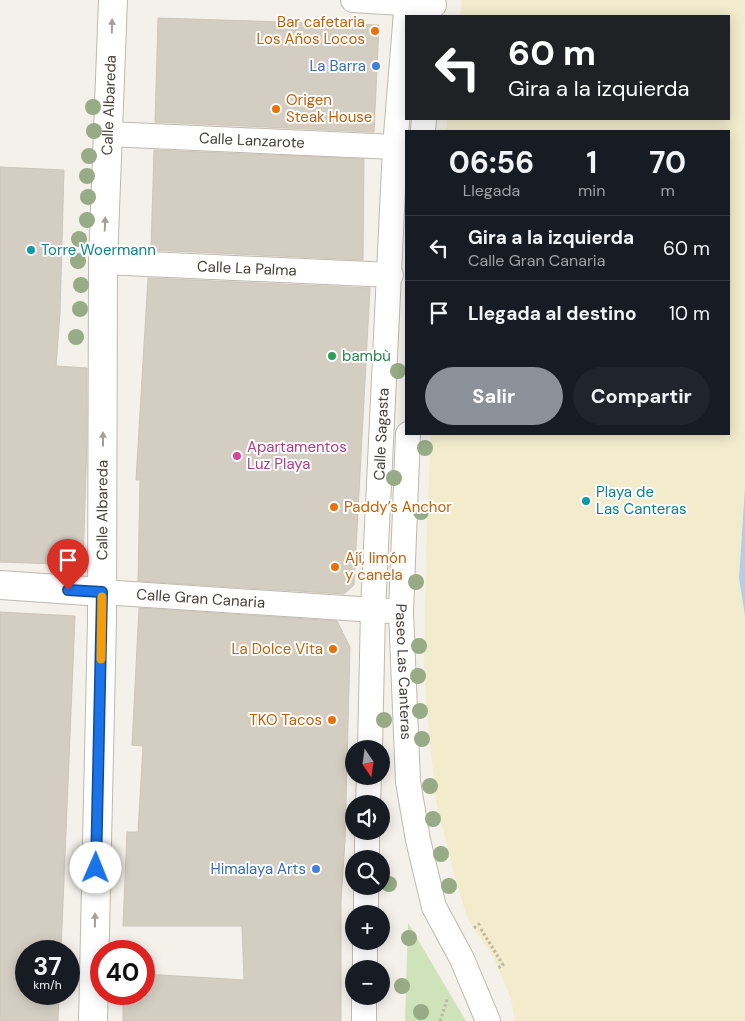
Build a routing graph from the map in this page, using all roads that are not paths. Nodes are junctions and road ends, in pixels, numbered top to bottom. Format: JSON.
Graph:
{"nodes":[{"id":1,"x":113,"y":0,"type":"edge"},
{"id":2,"x":353,"y":0,"type":"edge"},
{"id":3,"x":407,"y":1,"type":"edge"},
{"id":4,"x":434,"y":7,"type":"edge"},
{"id":5,"x":406,"y":15,"type":"edge"},
{"id":6,"x":405,"y":25,"type":"edge"},
{"id":7,"x":108,"y":134,"type":"junction"},
{"id":8,"x":395,"y":147,"type":"junction"},
{"id":9,"x":103,"y":262,"type":"junction"},
{"id":10,"x":390,"y":275,"type":"junction"},
{"id":11,"x":408,"y":435,"type":"edge"},
{"id":12,"x":0,"y":585,"type":"edge"},
{"id":13,"x":102,"y":592,"type":"junction"},
{"id":14,"x":374,"y":610,"type":"junction"},
{"id":15,"x":402,"y":612,"type":"junction"},
{"id":16,"x":370,"y":740,"type":"edge"},
{"id":17,"x":364,"y":1005,"type":"edge"},
{"id":18,"x":93,"y":1021,"type":"edge"},
{"id":19,"x":364,"y":1021,"type":"edge"},
{"id":20,"x":488,"y":1021,"type":"edge"}],
"edges":[{"from":7,"to":1,"type":"street","name":"Calle Albareda","one_way":true},
{"from":2,"to":3,"type":"street"},
{"from":3,"to":4,"type":"street"},
{"from":3,"to":5,"type":"street","name":"Calle Sagasta"},
{"from":6,"to":8,"type":"street","name":"Calle Sagasta"},
{"from":7,"to":8,"type":"street","name":"Calle Lanzarote"},
{"from":9,"to":7,"type":"street","name":"Calle Albareda","one_way":true},
{"from":8,"to":10,"type":"street","name":"Calle Sagasta"},
{"from":9,"to":10,"type":"street","name":"Calle La Palma"},
{"from":13,"to":9,"type":"street","name":"Calle Albareda","one_way":true},
{"from":10,"to":14,"type":"street","name":"Calle Sagasta"},
{"from":11,"to":15,"type":"street","name":"Paseo Las Canteras"},
{"from":12,"to":13,"type":"street","name":"Calle Gran Canaria"},
{"from":13,"to":14,"type":"street","name":"Calle Gran Canaria"},
{"from":18,"to":13,"type":"street","name":"Calle Albareda","one_way":true},
{"from":14,"to":15,"type":"street","name":"Calle Gran Canaria"},
{"from":14,"to":16,"type":"street","name":"Calle Sagasta"},
{"from":15,"to":20,"type":"street","name":"Paseo Las Canteras"},
{"from":17,"to":19,"type":"street"}]}
